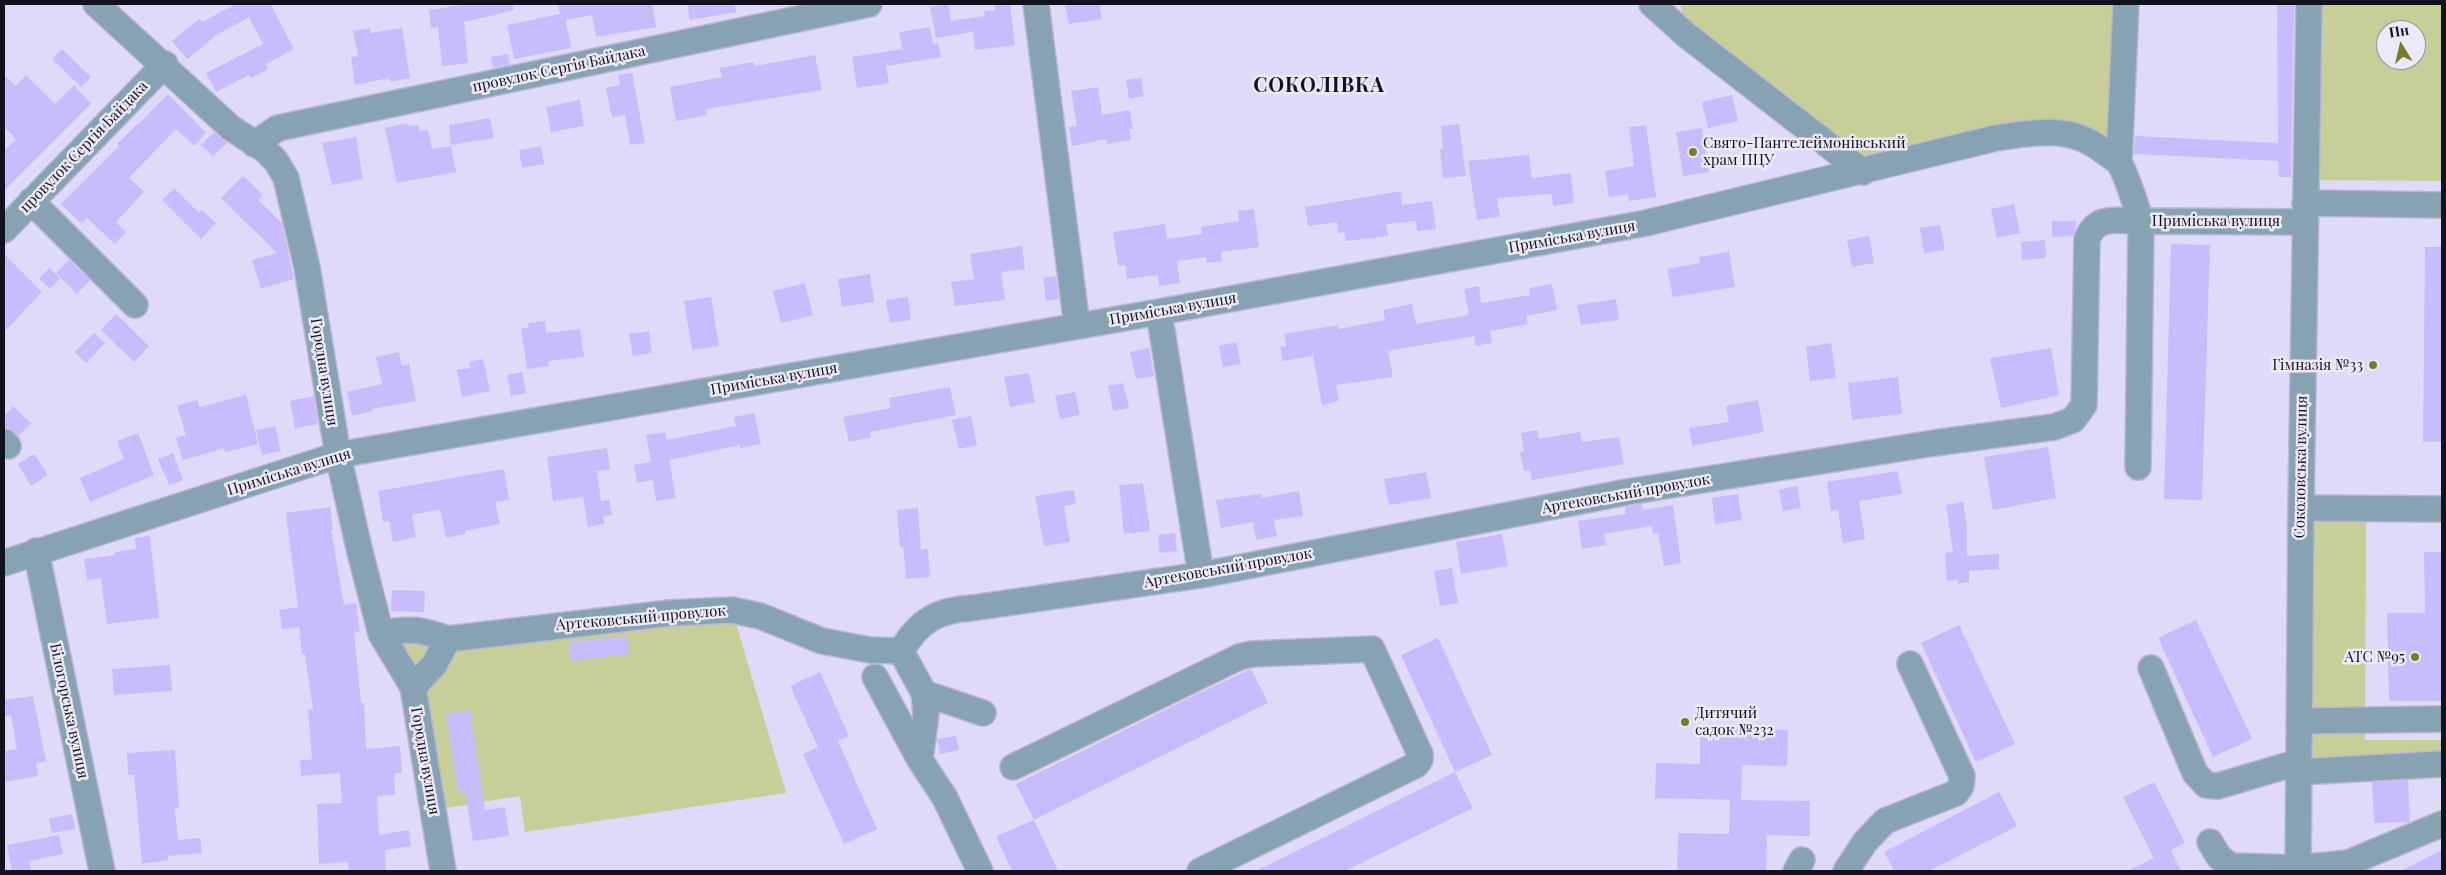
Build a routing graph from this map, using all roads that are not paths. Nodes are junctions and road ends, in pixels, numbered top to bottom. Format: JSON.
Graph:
{"nodes":[{"id":1,"x":96,"y":4,"type":"edge"},
{"id":2,"x":869,"y":4,"type":"edge"},
{"id":3,"x":1036,"y":4,"type":"edge"},
{"id":4,"x":1652,"y":4,"type":"edge"},
{"id":5,"x":2126,"y":4,"type":"edge"},
{"id":6,"x":2309,"y":4,"type":"edge"},
{"id":7,"x":164,"y":64,"type":"junction"},
{"id":8,"x":254,"y":144,"type":"junction"},
{"id":9,"x":2119,"y":163,"type":"junction"},
{"id":10,"x":1862,"y":172,"type":"junction"},
{"id":11,"x":31,"y":201,"type":"junction"},
{"id":12,"x":2442,"y":205,"type":"edge"},
{"id":13,"x":2305,"y":213,"type":"junction"},
{"id":14,"x":2141,"y":221,"type":"junction"},
{"id":15,"x":4,"y":230,"type":"edge"},
{"id":16,"x":135,"y":304,"type":"dead end"},
{"id":17,"x":1159,"y":312,"type":"junction"},
{"id":18,"x":1077,"y":326,"type":"junction"},
{"id":19,"x":338,"y":455,"type":"junction"},
{"id":20,"x":2138,"y":467,"type":"dead end"},
{"id":21,"x":2301,"y":508,"type":"junction"},
{"id":22,"x":2442,"y":509,"type":"edge"},
{"id":23,"x":36,"y":551,"type":"junction"},
{"id":24,"x":4,"y":563,"type":"edge"},
{"id":25,"x":1201,"y":575,"type":"junction"},
{"id":26,"x":382,"y":634,"type":"junction"},
{"id":27,"x":448,"y":638,"type":"junction"},
{"id":28,"x":901,"y":651,"type":"junction"},
{"id":29,"x":1910,"y":664,"type":"dead end"},
{"id":30,"x":2151,"y":668,"type":"dead end"},
{"id":31,"x":875,"y":677,"type":"dead end"},
{"id":32,"x":413,"y":686,"type":"junction"},
{"id":33,"x":924,"y":693,"type":"junction"},
{"id":34,"x":982,"y":713,"type":"dead end"},
{"id":35,"x":2442,"y":719,"type":"edge"},
{"id":36,"x":2300,"y":721,"type":"junction"},
{"id":37,"x":920,"y":760,"type":"junction"},
{"id":38,"x":2442,"y":764,"type":"edge"},
{"id":39,"x":1013,"y":767,"type":"dead end"},
{"id":40,"x":2299,"y":767,"type":"junction"},
{"id":41,"x":2442,"y":824,"type":"edge"},
{"id":42,"x":2210,"y":842,"type":"dead end"},
{"id":43,"x":2298,"y":870,"type":"edge"},
{"id":44,"x":102,"y":871,"type":"edge"},
{"id":45,"x":443,"y":871,"type":"edge"},
{"id":46,"x":980,"y":871,"type":"edge"},
{"id":47,"x":1200,"y":871,"type":"edge"},
{"id":48,"x":1846,"y":871,"type":"edge"}],
"edges":[{"from":1,"to":7,"type":"street","name":"Городна вулиця"},
{"from":2,"to":8,"type":"street","name":"провулок Сергія Байдака"},
{"from":3,"to":18,"type":"street"},
{"from":4,"to":10,"type":"street"},
{"from":5,"to":9,"type":"street"},
{"from":6,"to":13,"type":"street","name":"Соколовська вулиця"},
{"from":7,"to":8,"type":"street","name":"Городна вулиця"},
{"from":7,"to":11,"type":"street","name":"провулок Сергія Байдака"},
{"from":8,"to":19,"type":"street","name":"Городна вулиця"},
{"from":9,"to":10,"type":"street","name":"Приміська вулиця"},
{"from":9,"to":14,"type":"street","name":"Приміська вулиця"},
{"from":10,"to":17,"type":"street","name":"Приміська вулиця"},
{"from":11,"to":15,"type":"street","name":"провулок Сергія Байдака"},
{"from":11,"to":16,"type":"street"},
{"from":12,"to":13,"type":"street","name":"Приміська вулиця"},
{"from":13,"to":14,"type":"street","name":"Приміська вулиця"},
{"from":13,"to":21,"type":"street","name":"Соколовська вулиця"},
{"from":14,"to":20,"type":"street"},
{"from":14,"to":25,"type":"street","name":"Артековський провулок"},
{"from":17,"to":18,"type":"street","name":"Приміська вулиця"},
{"from":17,"to":25,"type":"street"},
{"from":18,"to":19,"type":"street","name":"Приміська вулиця"},
{"from":19,"to":23,"type":"street","name":"Приміська вулиця"},
{"from":19,"to":26,"type":"street","name":"Городна вулиця"},
{"from":21,"to":22,"type":"street"},
{"from":21,"to":36,"type":"street","name":"Соколовська вулиця"},
{"from":23,"to":24,"type":"street","name":"Приміська вулиця"},
{"from":23,"to":44,"type":"street","name":"Білогорська вулиця"},
{"from":25,"to":28,"type":"street","name":"Артековський провулок"},
{"from":26,"to":27,"type":"street","name":"Артековський провулок"},
{"from":26,"to":32,"type":"street","name":"Городна вулиця"},
{"from":27,"to":28,"type":"street","name":"Артековський провулок"},
{"from":27,"to":32,"type":"street"},
{"from":28,"to":33,"type":"street"},
{"from":29,"to":48,"type":"street"},
{"from":30,"to":40,"type":"street"},
{"from":31,"to":37,"type":"street"},
{"from":32,"to":45,"type":"street","name":"Городна вулиця"},
{"from":33,"to":34,"type":"street"},
{"from":33,"to":37,"type":"street"},
{"from":35,"to":36,"type":"street"},
{"from":36,"to":40,"type":"street","name":"Соколовська вулиця"},
{"from":37,"to":46,"type":"street"},
{"from":38,"to":40,"type":"street"},
{"from":39,"to":47,"type":"street"},
{"from":40,"to":43,"type":"street","name":"Соколовська вулиця"},
{"from":41,"to":43,"type":"street"},
{"from":42,"to":43,"type":"street"}]}
